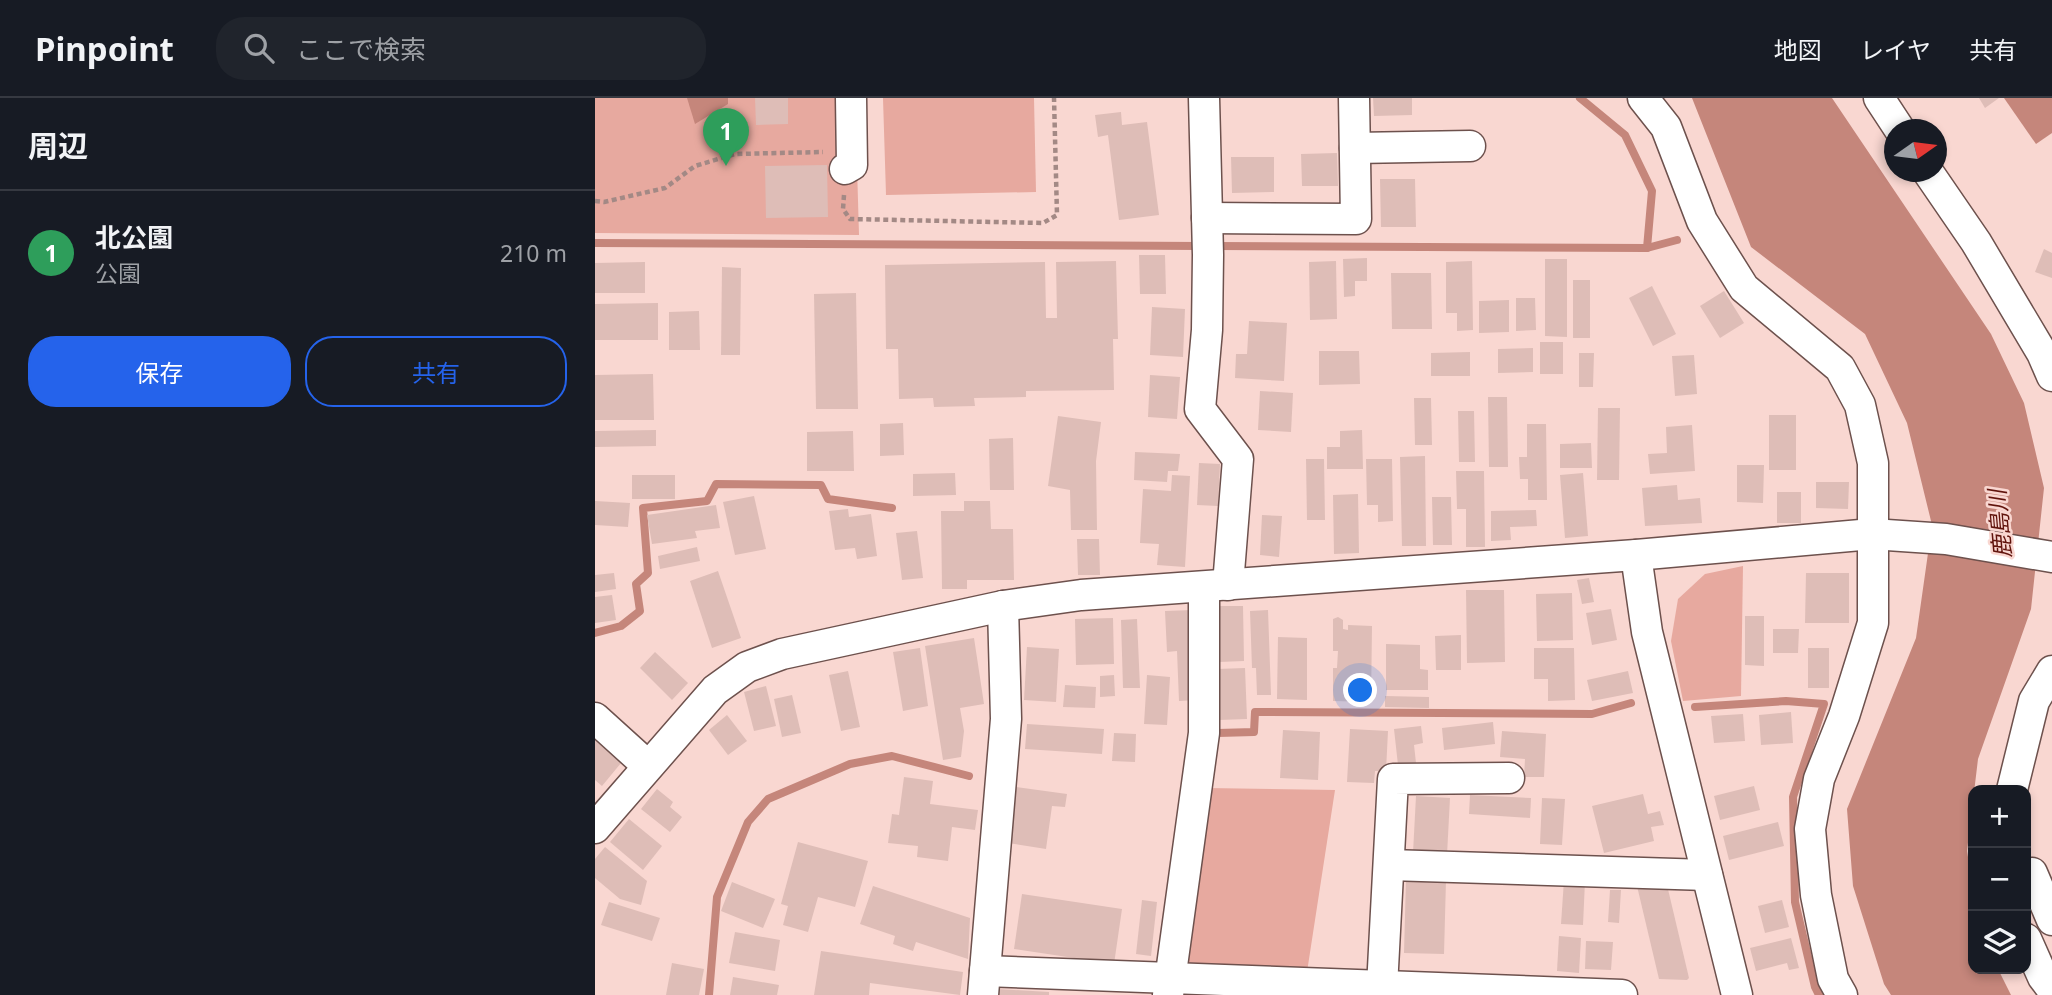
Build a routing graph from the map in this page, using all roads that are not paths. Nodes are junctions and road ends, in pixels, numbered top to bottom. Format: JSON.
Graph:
{"nodes":[{"id":1,"x":851,"y":98,"type":"edge"},
{"id":2,"x":1204,"y":98,"type":"edge"},
{"id":3,"x":1354,"y":98,"type":"edge"},
{"id":4,"x":1643,"y":98,"type":"edge"},
{"id":5,"x":1879,"y":98,"type":"edge"},
{"id":6,"x":1893,"y":119,"type":"edge"},
{"id":7,"x":1470,"y":146,"type":"dead end"},
{"id":8,"x":1355,"y":148,"type":"junction"},
{"id":9,"x":845,"y":169,"type":"dead end"},
{"id":10,"x":1936,"y":182,"type":"edge"},
{"id":11,"x":1207,"y":237,"type":"junction"},
{"id":12,"x":2052,"y":376,"type":"edge"},
{"id":13,"x":1872,"y":534,"type":"junction"},
{"id":14,"x":1636,"y":555,"type":"junction"},
{"id":15,"x":2052,"y":557,"type":"edge"},
{"id":16,"x":1216,"y":586,"type":"junction"},
{"id":17,"x":1003,"y":606,"type":"junction"},
{"id":18,"x":2052,"y":671,"type":"edge"},
{"id":19,"x":595,"y":718,"type":"edge"},
{"id":20,"x":648,"y":766,"type":"junction"},
{"id":21,"x":1509,"y":778,"type":"dead end"},
{"id":22,"x":2013,"y":785,"type":"edge"},
{"id":23,"x":595,"y":828,"type":"edge"},
{"id":24,"x":1389,"y":864,"type":"junction"},
{"id":25,"x":2032,"y":873,"type":"dead end"},
{"id":26,"x":1707,"y":875,"type":"junction"},
{"id":27,"x":2052,"y":920,"type":"edge"},
{"id":28,"x":2031,"y":950,"type":"edge"},
{"id":29,"x":984,"y":983,"type":"edge"},
{"id":30,"x":1169,"y":987,"type":"edge"},
{"id":31,"x":1382,"y":987,"type":"junction"},
{"id":32,"x":2052,"y":989,"type":"edge"},
{"id":33,"x":1622,"y":995,"type":"edge"},
{"id":34,"x":1737,"y":995,"type":"edge"},
{"id":35,"x":1842,"y":995,"type":"edge"}],
"edges":[{"from":1,"to":9,"type":"street"},
{"from":2,"to":11,"type":"street"},
{"from":3,"to":8,"type":"street"},
{"from":4,"to":13,"type":"street"},
{"from":5,"to":6,"type":"street"},
{"from":7,"to":8,"type":"street"},
{"from":8,"to":11,"type":"street"},
{"from":10,"to":12,"type":"street"},
{"from":11,"to":16,"type":"street"},
{"from":13,"to":14,"type":"street"},
{"from":13,"to":15,"type":"street"},
{"from":13,"to":35,"type":"street"},
{"from":14,"to":16,"type":"street"},
{"from":14,"to":26,"type":"street"},
{"from":16,"to":17,"type":"street"},
{"from":16,"to":30,"type":"street"},
{"from":17,"to":20,"type":"street"},
{"from":17,"to":29,"type":"street"},
{"from":18,"to":22,"type":"street"},
{"from":19,"to":20,"type":"street"},
{"from":20,"to":23,"type":"street"},
{"from":21,"to":24,"type":"street"},
{"from":24,"to":26,"type":"street"},
{"from":24,"to":31,"type":"street"},
{"from":25,"to":27,"type":"street"},
{"from":26,"to":34,"type":"street"},
{"from":28,"to":32,"type":"street"},
{"from":29,"to":30,"type":"street"},
{"from":30,"to":31,"type":"street"},
{"from":31,"to":33,"type":"street"}]}
